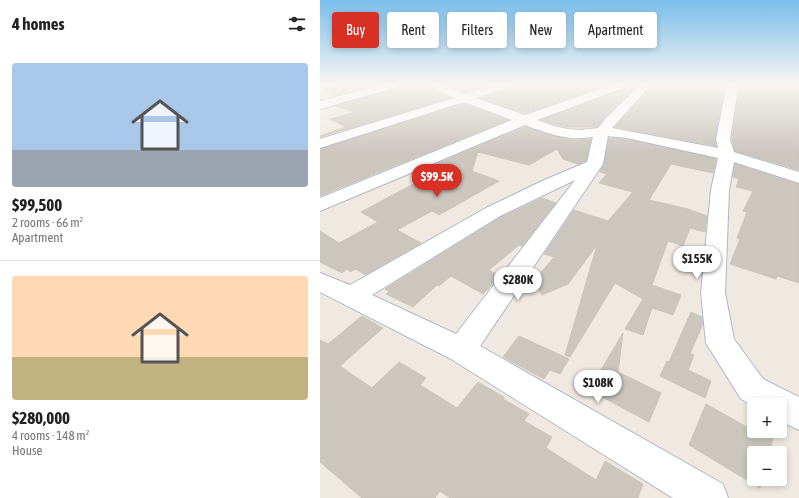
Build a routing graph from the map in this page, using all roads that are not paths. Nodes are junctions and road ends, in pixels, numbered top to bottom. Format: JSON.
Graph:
{"nodes":[{"id":1,"x":435,"y":107,"type":"edge"},
{"id":2,"x":489,"y":107,"type":"edge"},
{"id":3,"x":560,"y":107,"type":"edge"},
{"id":4,"x":624,"y":107,"type":"edge"},
{"id":5,"x":728,"y":107,"type":"edge"},
{"id":6,"x":524,"y":120,"type":"junction"},
{"id":7,"x":603,"y":131,"type":"junction"},
{"id":8,"x":320,"y":144,"type":"edge"},
{"id":9,"x":727,"y":155,"type":"junction"},
{"id":10,"x":595,"y":164,"type":"junction"},
{"id":11,"x":799,"y":178,"type":"edge"},
{"id":12,"x":320,"y":204,"type":"edge"},
{"id":13,"x":320,"y":282,"type":"edge"},
{"id":14,"x":351,"y":296,"type":"junction"},
{"id":15,"x":462,"y":350,"type":"junction"},
{"id":16,"x":799,"y":414,"type":"edge"},
{"id":17,"x":709,"y":498,"type":"edge"}],
"edges":[{"from":1,"to":8,"type":"street"},
{"from":2,"to":6,"type":"street"},
{"from":3,"to":6,"type":"street"},
{"from":4,"to":7,"type":"street"},
{"from":5,"to":9,"type":"street"},
{"from":6,"to":7,"type":"street"},
{"from":6,"to":12,"type":"street"},
{"from":7,"to":9,"type":"street"},
{"from":7,"to":10,"type":"street"},
{"from":9,"to":11,"type":"street"},
{"from":9,"to":16,"type":"street"},
{"from":10,"to":14,"type":"street"},
{"from":10,"to":15,"type":"street"},
{"from":13,"to":14,"type":"street"},
{"from":14,"to":15,"type":"street"},
{"from":15,"to":17,"type":"street"}]}
